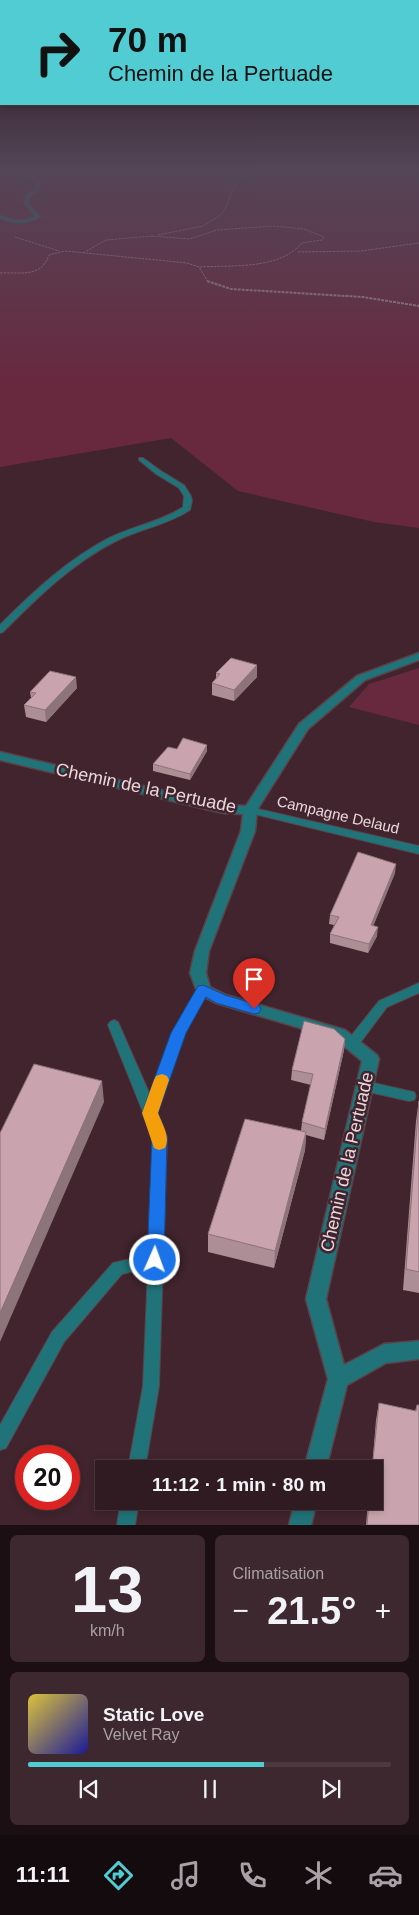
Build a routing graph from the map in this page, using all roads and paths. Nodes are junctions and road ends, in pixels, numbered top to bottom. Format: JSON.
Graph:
{"nodes":[{"id":1,"x":25,"y":240,"type":"edge"},
{"id":2,"x":107,"y":240,"type":"edge"},
{"id":3,"x":321,"y":240,"type":"edge"},
{"id":4,"x":419,"y":243,"type":"edge"},
{"id":5,"x":59,"y":251,"type":"junction"},
{"id":6,"x":298,"y":252,"type":"junction"},
{"id":7,"x":82,"y":253,"type":"junction"},
{"id":8,"x":199,"y":267,"type":"junction"},
{"id":9,"x":0,"y":273,"type":"edge"},
{"id":10,"x":419,"y":306,"type":"edge"},
{"id":11,"x":142,"y":460,"type":"dead end"},
{"id":12,"x":0,"y":630,"type":"edge"},
{"id":13,"x":419,"y":656,"type":"edge"},
{"id":14,"x":0,"y":756,"type":"edge"},
{"id":15,"x":250,"y":810,"type":"junction"},
{"id":16,"x":419,"y":850,"type":"edge"},
{"id":17,"x":419,"y":988,"type":"edge"},
{"id":18,"x":203,"y":990,"type":"junction"},
{"id":19,"x":114,"y":1025,"type":"dead end"},
{"id":20,"x":352,"y":1044,"type":"junction"},
{"id":21,"x":365,"y":1086,"type":"junction"},
{"id":22,"x":409,"y":1096,"type":"dead end"},
{"id":23,"x":150,"y":1113,"type":"junction"},
{"id":24,"x":155,"y":1260,"type":"junction"},
{"id":25,"x":419,"y":1350,"type":"edge"},
{"id":26,"x":338,"y":1379,"type":"junction"},
{"id":27,"x":0,"y":1442,"type":"edge"},
{"id":28,"x":138,"y":1460,"type":"edge"},
{"id":29,"x":317,"y":1460,"type":"edge"},
{"id":30,"x":128,"y":1510,"type":"edge"},
{"id":31,"x":304,"y":1510,"type":"edge"},
{"id":32,"x":126,"y":1525,"type":"edge"},
{"id":33,"x":300,"y":1525,"type":"edge"}],
"edges":[{"from":1,"to":5,"type":"path"},
{"from":2,"to":7,"type":"path"},
{"from":3,"to":6,"type":"path"},
{"from":4,"to":6,"type":"path"},
{"from":5,"to":7,"type":"path"},
{"from":5,"to":9,"type":"path"},
{"from":6,"to":8,"type":"path"},
{"from":7,"to":8,"type":"path"},
{"from":8,"to":10,"type":"path"},
{"from":11,"to":12,"type":"lane"},
{"from":13,"to":15,"type":"street"},
{"from":14,"to":15,"type":"street","name":"Chemin de la Pertuade"},
{"from":15,"to":16,"type":"lane","name":"Campagne Delaud"},
{"from":15,"to":18,"type":"street","name":"Chemin de la Pertuade"},
{"from":17,"to":20,"type":"lane"},
{"from":18,"to":20,"type":"street","name":"Chemin de la Pertuade"},
{"from":18,"to":23,"type":"lane"},
{"from":19,"to":23,"type":"lane"},
{"from":20,"to":21,"type":"street","name":"Chemin de la Pertuade"},
{"from":21,"to":22,"type":"lane"},
{"from":21,"to":26,"type":"street","name":"Chemin de la Pertuade"},
{"from":23,"to":24,"type":"lane"},
{"from":24,"to":27,"type":"lane"},
{"from":24,"to":28,"type":"lane"},
{"from":25,"to":26,"type":"street"},
{"from":26,"to":29,"type":"street"},
{"from":30,"to":32,"type":"lane"},
{"from":31,"to":33,"type":"street"}]}
